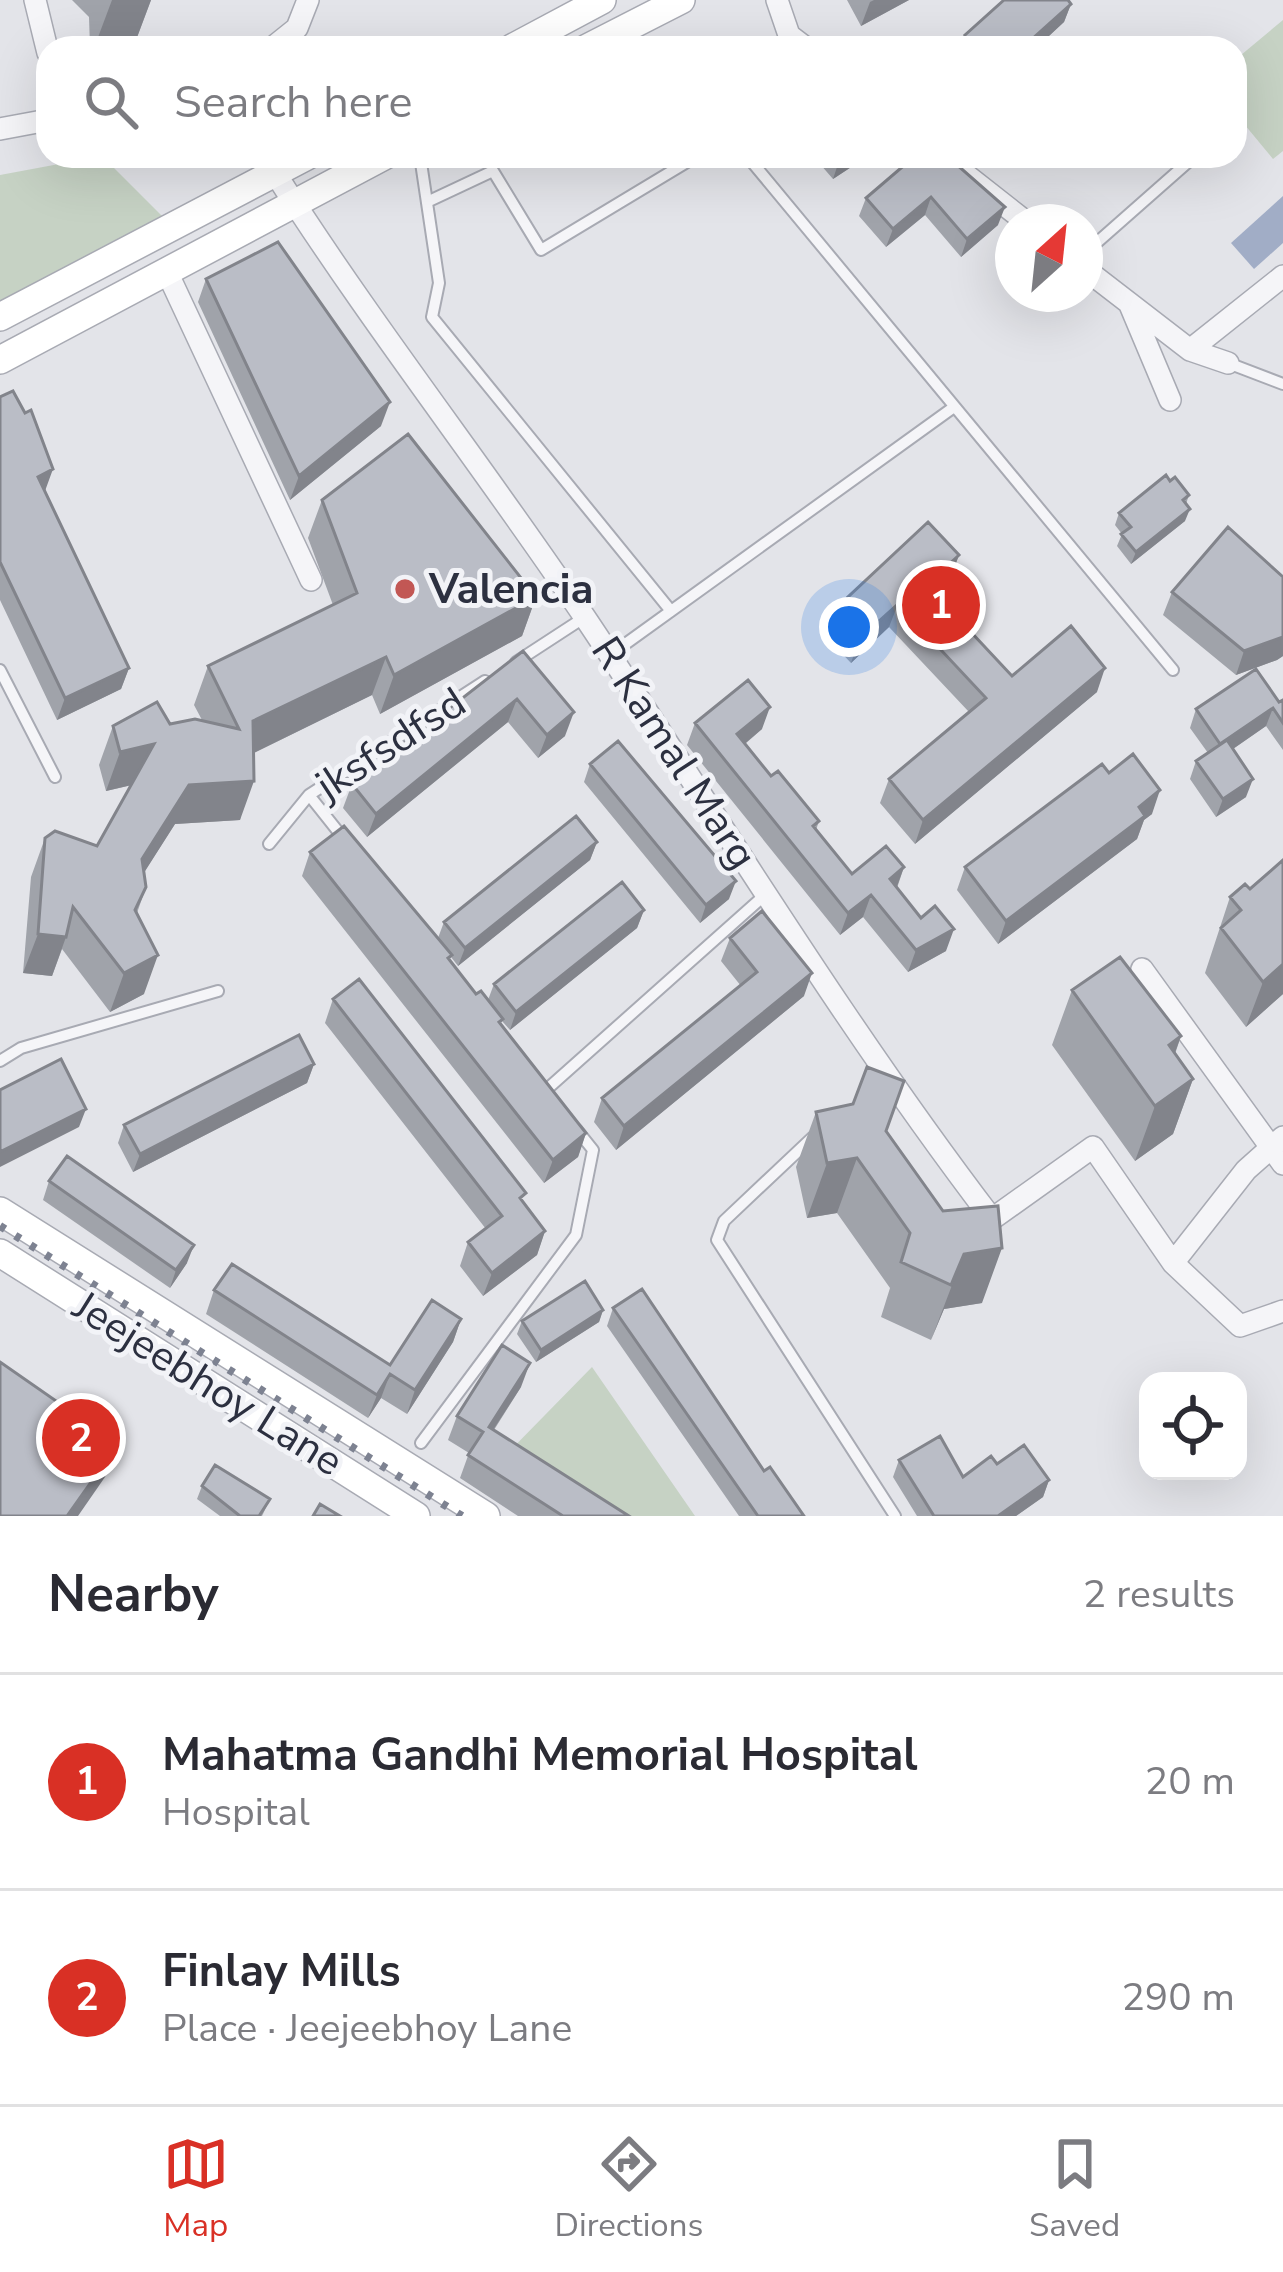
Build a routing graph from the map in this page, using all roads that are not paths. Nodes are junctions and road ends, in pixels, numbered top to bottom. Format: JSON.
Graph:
{"nodes":[{"id":1,"x":34,"y":0,"type":"edge"},
{"id":2,"x":308,"y":0,"type":"edge"},
{"id":3,"x":681,"y":0,"type":"edge"},
{"id":4,"x":777,"y":0,"type":"edge"},
{"id":5,"x":593,"y":2,"type":"edge"},
{"id":6,"x":44,"y":36,"type":"edge"},
{"id":7,"x":287,"y":36,"type":"edge"},
{"id":8,"x":533,"y":36,"type":"edge"},
{"id":9,"x":610,"y":36,"type":"edge"},
{"id":10,"x":790,"y":36,"type":"edge"},
{"id":11,"x":36,"y":122,"type":"edge"},
{"id":12,"x":0,"y":129,"type":"edge"},
{"id":13,"x":284,"y":168,"type":"edge"},
{"id":14,"x":362,"y":168,"type":"edge"},
{"id":15,"x":422,"y":168,"type":"edge"},
{"id":16,"x":677,"y":168,"type":"edge"},
{"id":17,"x":757,"y":168,"type":"edge"},
{"id":18,"x":957,"y":168,"type":"edge"},
{"id":19,"x":1182,"y":168,"type":"edge"},
{"id":20,"x":275,"y":173,"type":"junction"},
{"id":21,"x":427,"y":202,"type":"junction"},
{"id":22,"x":295,"y":204,"type":"junction"},
{"id":23,"x":1002,"y":204,"type":"edge"},
{"id":24,"x":1103,"y":237,"type":"edge"},
{"id":25,"x":166,"y":272,"type":"junction"},
{"id":26,"x":1283,"y":276,"type":"edge"},
{"id":27,"x":1103,"y":283,"type":"edge"},
{"id":28,"x":1130,"y":304,"type":"junction"},
{"id":29,"x":0,"y":317,"type":"edge"},
{"id":30,"x":1190,"y":350,"type":"junction"},
{"id":31,"x":0,"y":360,"type":"edge"},
{"id":32,"x":1228,"y":363,"type":"joint"},
{"id":33,"x":1283,"y":384,"type":"edge"},
{"id":34,"x":1170,"y":400,"type":"dead end"},
{"id":35,"x":954,"y":407,"type":"junction"},
{"id":36,"x":311,"y":580,"type":"dead end"},
{"id":37,"x":671,"y":611,"type":"junction"},
{"id":38,"x":585,"y":617,"type":"junction"},
{"id":39,"x":610,"y":655,"type":"junction"},
{"id":40,"x":0,"y":670,"type":"edge"},
{"id":41,"x":1173,"y":670,"type":"dead end"},
{"id":42,"x":55,"y":777,"type":"dead end"},
{"id":43,"x":309,"y":795,"type":"junction"},
{"id":44,"x":269,"y":844,"type":"dead end"},
{"id":45,"x":353,"y":850,"type":"edge"},
{"id":46,"x":766,"y":894,"type":"junction"},
{"id":47,"x":1142,"y":970,"type":"dead end"},
{"id":48,"x":218,"y":992,"type":"dead end"},
{"id":49,"x":0,"y":1060,"type":"edge"},
{"id":50,"x":531,"y":1072,"type":"edge"},
{"id":51,"x":546,"y":1090,"type":"junction"},
{"id":52,"x":558,"y":1106,"type":"edge"},
{"id":53,"x":569,"y":1120,"type":"edge"},
{"id":54,"x":821,"y":1130,"type":"edge"},
{"id":55,"x":1279,"y":1150,"type":"edge"},
{"id":56,"x":0,"y":1211,"type":"edge"},
{"id":57,"x":0,"y":1253,"type":"edge"},
{"id":58,"x":81,"y":1262,"type":"junction"},
{"id":59,"x":1173,"y":1263,"type":"junction"},
{"id":60,"x":62,"y":1292,"type":"junction"},
{"id":61,"x":1283,"y":1311,"type":"edge"},
{"id":62,"x":421,"y":1444,"type":"dead end"},
{"id":63,"x":416,"y":1516,"type":"edge"},
{"id":64,"x":486,"y":1516,"type":"edge"},
{"id":65,"x":895,"y":1516,"type":"edge"}],
"edges":[{"from":1,"to":6,"type":"street"},
{"from":2,"to":7,"type":"street"},
{"from":3,"to":9,"type":"street"},
{"from":4,"to":10,"type":"street"},
{"from":5,"to":8,"type":"street"},
{"from":11,"to":12,"type":"street"},
{"from":13,"to":20,"type":"street"},
{"from":14,"to":22,"type":"street"},
{"from":15,"to":21,"type":"lane"},
{"from":16,"to":21,"type":"lane"},
{"from":17,"to":35,"type":"lane"},
{"from":18,"to":23,"type":"street"},
{"from":19,"to":24,"type":"lane"},
{"from":20,"to":22,"type":"street","name":"R Kamal Marg"},
{"from":20,"to":29,"type":"street"},
{"from":21,"to":37,"type":"lane"},
{"from":22,"to":25,"type":"street"},
{"from":22,"to":38,"type":"street","name":"R Kamal Marg"},
{"from":25,"to":31,"type":"street"},
{"from":25,"to":36,"type":"street"},
{"from":26,"to":30,"type":"street"},
{"from":27,"to":28,"type":"street"},
{"from":28,"to":30,"type":"street"},
{"from":28,"to":34,"type":"street"},
{"from":30,"to":32,"type":"street"},
{"from":32,"to":33,"type":"lane"},
{"from":35,"to":37,"type":"lane"},
{"from":35,"to":41,"type":"lane"},
{"from":37,"to":39,"type":"lane"},
{"from":38,"to":39,"type":"street","name":"R Kamal Marg"},
{"from":38,"to":43,"type":"lane","name":"jksfsdfsd"},
{"from":39,"to":46,"type":"street","name":"R Kamal Marg"},
{"from":40,"to":42,"type":"lane"},
{"from":43,"to":44,"type":"lane","name":"jksfsdfsd"},
{"from":43,"to":45,"type":"lane"},
{"from":46,"to":51,"type":"lane"},
{"from":46,"to":59,"type":"street","name":"R Kamal Marg"},
{"from":47,"to":55,"type":"street"},
{"from":48,"to":49,"type":"lane"},
{"from":50,"to":51,"type":"lane"},
{"from":51,"to":52,"type":"lane"},
{"from":53,"to":62,"type":"lane"},
{"from":54,"to":65,"type":"lane"},
{"from":55,"to":59,"type":"street"},
{"from":56,"to":58,"type":"street"},
{"from":57,"to":60,"type":"street","name":"Jeejeebhoy Lane"},
{"from":58,"to":60,"type":"street"},
{"from":58,"to":64,"type":"street"},
{"from":59,"to":61,"type":"street"},
{"from":60,"to":63,"type":"street","name":"Jeejeebhoy Lane"}]}
